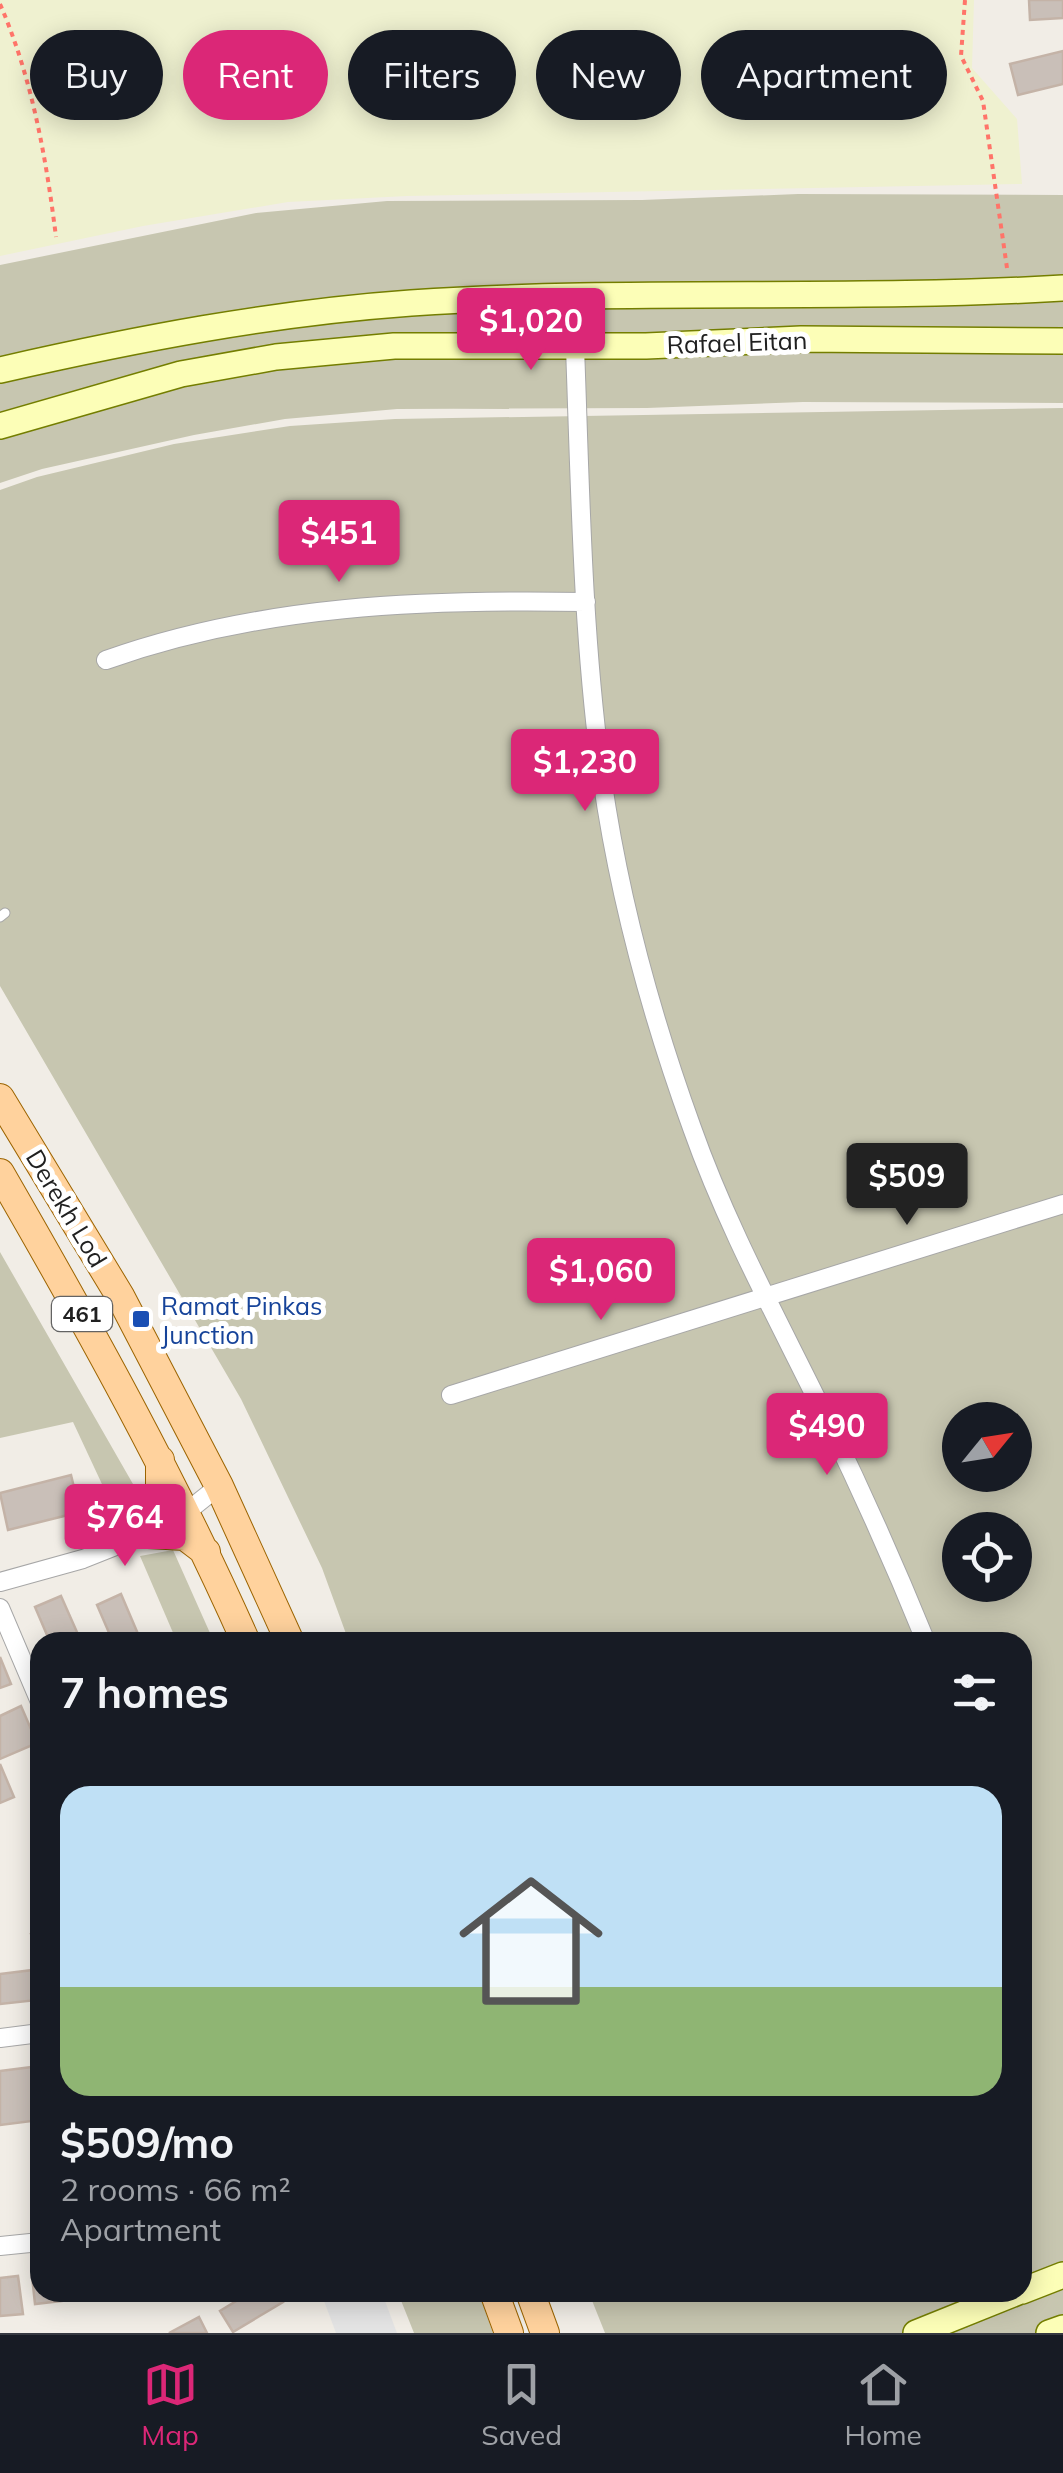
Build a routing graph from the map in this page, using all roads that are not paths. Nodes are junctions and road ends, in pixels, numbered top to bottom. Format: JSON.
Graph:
{"nodes":[{"id":1,"x":1063,"y":288,"type":"edge"},
{"id":2,"x":572,"y":296,"type":"junction"},
{"id":3,"x":1063,"y":341,"type":"edge"},
{"id":4,"x":575,"y":346,"type":"junction"},
{"id":5,"x":0,"y":370,"type":"edge"},
{"id":6,"x":0,"y":426,"type":"edge"},
{"id":7,"x":586,"y":602,"type":"junction"},
{"id":8,"x":106,"y":660,"type":"dead end"},
{"id":9,"x":0,"y":1098,"type":"edge"},
{"id":10,"x":0,"y":1173,"type":"edge"},
{"id":11,"x":1063,"y":1204,"type":"edge"},
{"id":12,"x":764,"y":1297,"type":"junction"},
{"id":13,"x":451,"y":1395,"type":"dead end"},
{"id":14,"x":160,"y":1458,"type":"junction"},
{"id":15,"x":219,"y":1486,"type":"junction"},
{"id":16,"x":184,"y":1506,"type":"junction"},
{"id":17,"x":145,"y":1526,"type":"junction"},
{"id":18,"x":206,"y":1552,"type":"junction"},
{"id":19,"x":0,"y":1582,"type":"edge"},
{"id":20,"x":0,"y":1608,"type":"edge"},
{"id":21,"x":242,"y":1632,"type":"edge"},
{"id":22,"x":285,"y":1632,"type":"edge"},
{"id":23,"x":922,"y":1632,"type":"edge"},
{"id":24,"x":30,"y":1678,"type":"edge"},
{"id":25,"x":30,"y":2034,"type":"edge"},
{"id":26,"x":0,"y":2038,"type":"edge"},
{"id":27,"x":30,"y":2243,"type":"edge"},
{"id":28,"x":0,"y":2246,"type":"edge"},
{"id":29,"x":1063,"y":2275,"type":"edge"},
{"id":30,"x":1032,"y":2287,"type":"edge"},
{"id":31,"x":497,"y":2302,"type":"edge"},
{"id":32,"x":534,"y":2302,"type":"edge"},
{"id":33,"x":995,"y":2302,"type":"edge"},
{"id":34,"x":1063,"y":2328,"type":"edge"},
{"id":35,"x":508,"y":2333,"type":"edge"},
{"id":36,"x":545,"y":2333,"type":"edge"},
{"id":37,"x":916,"y":2333,"type":"edge"},
{"id":38,"x":1049,"y":2333,"type":"edge"}],
"edges":[{"from":1,"to":2,"type":"main road","name":"Rafael Eitan"},
{"from":2,"to":4,"type":"street"},
{"from":2,"to":5,"type":"main road","name":"Rafael Eitan"},
{"from":3,"to":4,"type":"main road","name":"Rafael Eitan"},
{"from":4,"to":6,"type":"main road","name":"Rafael Eitan"},
{"from":4,"to":7,"type":"street"},
{"from":7,"to":8,"type":"street"},
{"from":7,"to":12,"type":"street"},
{"from":9,"to":15,"type":"main road","name":"Derekh Lod","number":"461"},
{"from":10,"to":14,"type":"main road","name":"Derekh Lod","number":"461"},
{"from":11,"to":12,"type":"street"},
{"from":12,"to":13,"type":"street"},
{"from":12,"to":23,"type":"street"},
{"from":14,"to":16,"type":"main road","name":"Derekh Lod","number":"461"},
{"from":14,"to":17,"type":"main road"},
{"from":15,"to":16,"type":"street"},
{"from":15,"to":22,"type":"main road","name":"Derekh Lod","number":"461"},
{"from":16,"to":17,"type":"street"},
{"from":16,"to":18,"type":"main road","name":"Derekh Lod","number":"461"},
{"from":17,"to":18,"type":"main road"},
{"from":17,"to":19,"type":"street"},
{"from":18,"to":21,"type":"main road","name":"Derekh Lod","number":"461"},
{"from":20,"to":24,"type":"street"},
{"from":25,"to":26,"type":"street"},
{"from":27,"to":28,"type":"street"},
{"from":29,"to":30,"type":"main road"},
{"from":31,"to":35,"type":"main road"},
{"from":32,"to":36,"type":"main road"},
{"from":33,"to":37,"type":"main road"},
{"from":34,"to":38,"type":"main road"}]}
